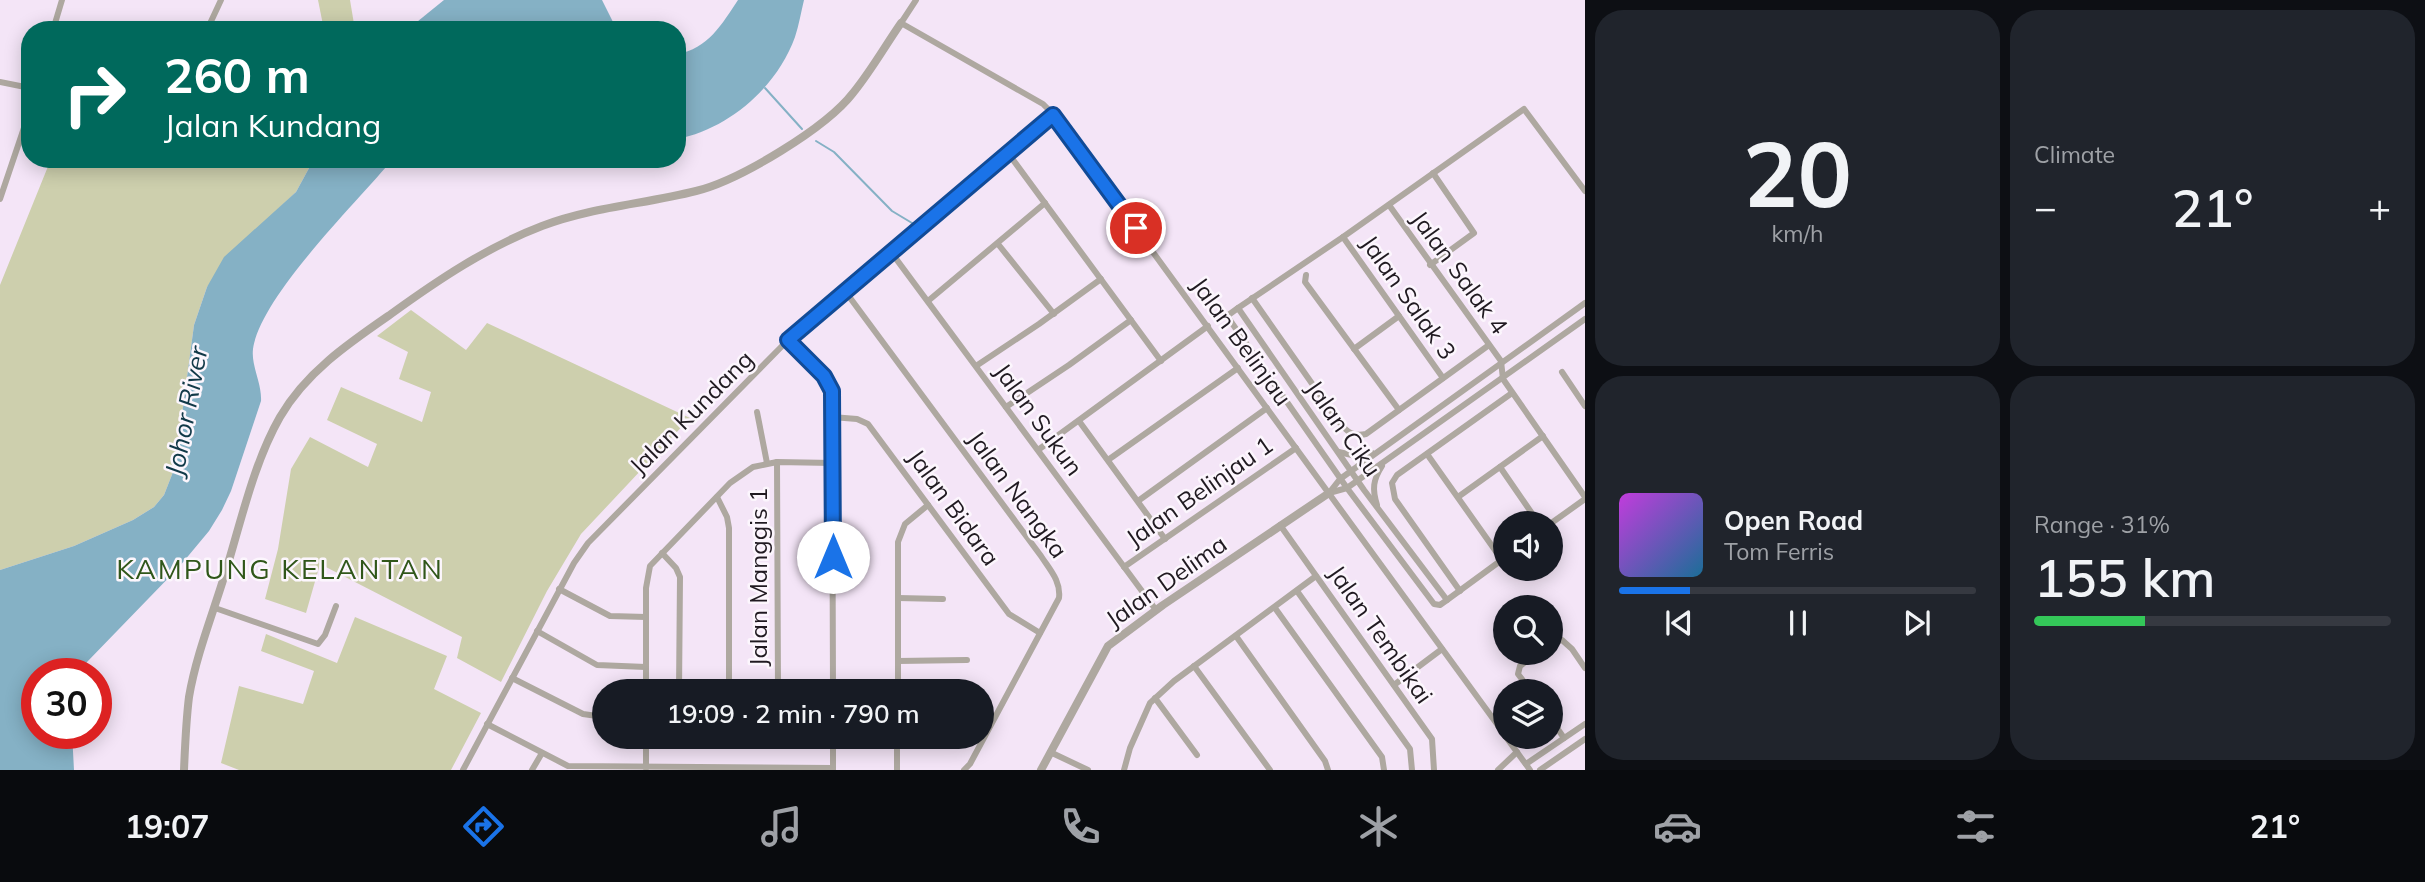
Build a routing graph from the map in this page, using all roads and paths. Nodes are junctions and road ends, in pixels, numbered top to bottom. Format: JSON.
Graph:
{"nodes":[{"id":1,"x":62,"y":0,"type":"edge"},
{"id":2,"x":221,"y":0,"type":"edge"},
{"id":3,"x":916,"y":0,"type":"edge"},
{"id":4,"x":56,"y":21,"type":"edge"},
{"id":5,"x":211,"y":21,"type":"edge"},
{"id":6,"x":901,"y":23,"type":"junction"},
{"id":7,"x":0,"y":82,"type":"edge"},
{"id":8,"x":21,"y":86,"type":"edge"},
{"id":9,"x":1053,"y":115,"type":"junction"},
{"id":10,"x":21,"y":137,"type":"edge"},
{"id":11,"x":1008,"y":153,"type":"junction"},
{"id":12,"x":1433,"y":173,"type":"junction"},
{"id":13,"x":1585,"y":191,"type":"edge"},
{"id":14,"x":0,"y":199,"type":"edge"},
{"id":15,"x":1045,"y":204,"type":"junction"},
{"id":16,"x":1389,"y":205,"type":"junction"},
{"id":17,"x":1343,"y":237,"type":"junction"},
{"id":18,"x":998,"y":244,"type":"junction"},
{"id":19,"x":891,"y":251,"type":"junction"},
{"id":20,"x":1430,"y":265,"type":"junction"},
{"id":21,"x":1306,"y":275,"type":"dead end"},
{"id":22,"x":1101,"y":279,"type":"junction"},
{"id":23,"x":845,"y":291,"type":"junction"},
{"id":24,"x":1252,"y":298,"type":"junction"},
{"id":25,"x":928,"y":301,"type":"junction"},
{"id":26,"x":1585,"y":303,"type":"edge"},
{"id":27,"x":1238,"y":308,"type":"junction"},
{"id":28,"x":1054,"y":314,"type":"junction"},
{"id":29,"x":1399,"y":316,"type":"junction"},
{"id":30,"x":1585,"y":319,"type":"edge"},
{"id":31,"x":1131,"y":320,"type":"junction"},
{"id":32,"x":1208,"y":326,"type":"junction"},
{"id":33,"x":788,"y":340,"type":"junction"},
{"id":34,"x":1489,"y":345,"type":"junction"},
{"id":35,"x":1354,"y":349,"type":"junction"},
{"id":36,"x":1161,"y":360,"type":"junction"},
{"id":37,"x":1501,"y":361,"type":"junction"},
{"id":38,"x":976,"y":366,"type":"junction"},
{"id":39,"x":1238,"y":368,"type":"junction"},
{"id":40,"x":1562,"y":372,"type":"dead end"},
{"id":41,"x":1443,"y":378,"type":"junction"},
{"id":42,"x":1503,"y":379,"type":"junction"},
{"id":43,"x":1513,"y":393,"type":"junction"},
{"id":44,"x":1585,"y":406,"type":"edge"},
{"id":45,"x":1006,"y":407,"type":"junction"},
{"id":46,"x":1267,"y":408,"type":"junction"},
{"id":47,"x":1399,"y":410,"type":"junction"},
{"id":48,"x":757,"y":412,"type":"dead end"},
{"id":49,"x":832,"y":417,"type":"junction"},
{"id":50,"x":1079,"y":421,"type":"junction"},
{"id":51,"x":1543,"y":436,"type":"junction"},
{"id":52,"x":1296,"y":447,"type":"junction"},
{"id":53,"x":1038,"y":450,"type":"junction"},
{"id":54,"x":1337,"y":451,"type":"junction"},
{"id":55,"x":1377,"y":452,"type":"junction"},
{"id":56,"x":1427,"y":454,"type":"junction"},
{"id":57,"x":1108,"y":460,"type":"junction"},
{"id":58,"x":777,"y":462,"type":"junction"},
{"id":59,"x":1386,"y":462,"type":"junction"},
{"id":60,"x":768,"y":463,"type":"junction"},
{"id":61,"x":832,"y":463,"type":"junction"},
{"id":62,"x":1500,"y":467,"type":"junction"},
{"id":63,"x":1351,"y":471,"type":"junction"},
{"id":64,"x":1340,"y":479,"type":"junction"},
{"id":65,"x":1358,"y":481,"type":"junction"},
{"id":66,"x":1347,"y":488,"type":"junction"},
{"id":67,"x":1329,"y":493,"type":"junction"},
{"id":68,"x":718,"y":497,"type":"junction"},
{"id":69,"x":1458,"y":497,"type":"junction"},
{"id":70,"x":1585,"y":498,"type":"edge"},
{"id":71,"x":1138,"y":501,"type":"junction"},
{"id":72,"x":928,"y":505,"type":"junction"},
{"id":73,"x":1379,"y":510,"type":"junction"},
{"id":74,"x":1530,"y":511,"type":"edge"},
{"id":75,"x":1563,"y":514,"type":"edge"},
{"id":76,"x":1280,"y":525,"type":"junction"},
{"id":77,"x":1165,"y":539,"type":"junction"},
{"id":78,"x":1493,"y":544,"type":"edge"},
{"id":79,"x":662,"y":553,"type":"junction"},
{"id":80,"x":1125,"y":567,"type":"junction"},
{"id":81,"x":1493,"y":567,"type":"edge"},
{"id":82,"x":1316,"y":576,"type":"junction"},
{"id":83,"x":559,"y":589,"type":"junction"},
{"id":84,"x":1297,"y":591,"type":"junction"},
{"id":85,"x":1460,"y":591,"type":"junction"},
{"id":86,"x":898,"y":598,"type":"junction"},
{"id":87,"x":943,"y":599,"type":"dead end"},
{"id":88,"x":1447,"y":600,"type":"junction"},
{"id":89,"x":336,"y":606,"type":"dead end"},
{"id":90,"x":215,"y":608,"type":"junction"},
{"id":91,"x":1275,"y":608,"type":"junction"},
{"id":92,"x":1156,"y":610,"type":"junction"},
{"id":93,"x":646,"y":617,"type":"junction"},
{"id":94,"x":537,"y":631,"type":"junction"},
{"id":95,"x":1040,"y":633,"type":"junction"},
{"id":96,"x":1236,"y":636,"type":"junction"},
{"id":97,"x":1563,"y":641,"type":"edge"},
{"id":98,"x":1442,"y":649,"type":"junction"},
{"id":99,"x":967,"y":660,"type":"dead end"},
{"id":100,"x":898,"y":661,"type":"junction"},
{"id":101,"x":1194,"y":666,"type":"junction"},
{"id":102,"x":646,"y":667,"type":"junction"},
{"id":103,"x":1585,"y":668,"type":"edge"},
{"id":104,"x":512,"y":678,"type":"junction"},
{"id":105,"x":646,"y":679,"type":"edge"},
{"id":106,"x":679,"y":679,"type":"edge"},
{"id":107,"x":729,"y":679,"type":"edge"},
{"id":108,"x":778,"y":679,"type":"edge"},
{"id":109,"x":833,"y":679,"type":"edge"},
{"id":110,"x":898,"y":679,"type":"edge"},
{"id":111,"x":1394,"y":685,"type":"junction"},
{"id":112,"x":1155,"y":698,"type":"junction"},
{"id":113,"x":592,"y":716,"type":"edge"},
{"id":114,"x":1493,"y":718,"type":"edge"},
{"id":115,"x":487,"y":724,"type":"junction"},
{"id":116,"x":1585,"y":724,"type":"edge"},
{"id":117,"x":1564,"y":738,"type":"joint"},
{"id":118,"x":1585,"y":739,"type":"edge"},
{"id":119,"x":646,"y":749,"type":"edge"},
{"id":120,"x":833,"y":749,"type":"edge"},
{"id":121,"x":897,"y":749,"type":"edge"},
{"id":122,"x":1515,"y":749,"type":"edge"},
{"id":123,"x":1050,"y":752,"type":"junction"},
{"id":124,"x":1517,"y":752,"type":"junction"},
{"id":125,"x":542,"y":753,"type":"junction"},
{"id":126,"x":1198,"y":755,"type":"dead end"},
{"id":127,"x":1528,"y":767,"type":"edge"},
{"id":128,"x":646,"y":768,"type":"junction"},
{"id":129,"x":726,"y":769,"type":"edge"},
{"id":130,"x":833,"y":769,"type":"edge"},
{"id":131,"x":184,"y":770,"type":"edge"},
{"id":132,"x":463,"y":770,"type":"edge"},
{"id":133,"x":532,"y":770,"type":"edge"},
{"id":134,"x":897,"y":770,"type":"edge"},
{"id":135,"x":964,"y":770,"type":"edge"},
{"id":136,"x":1041,"y":770,"type":"edge"},
{"id":137,"x":1088,"y":770,"type":"edge"},
{"id":138,"x":1124,"y":770,"type":"edge"},
{"id":139,"x":1269,"y":770,"type":"edge"},
{"id":140,"x":1328,"y":770,"type":"edge"},
{"id":141,"x":1384,"y":770,"type":"edge"},
{"id":142,"x":1412,"y":770,"type":"edge"},
{"id":143,"x":1434,"y":770,"type":"edge"},
{"id":144,"x":1498,"y":770,"type":"edge"},
{"id":145,"x":1540,"y":770,"type":"edge"}],
"edges":[{"from":1,"to":4,"type":"street"},
{"from":2,"to":5,"type":"street"},
{"from":3,"to":6,"type":"street"},
{"from":6,"to":9,"type":"street","name":"Jalan Belinjau"},
{"from":6,"to":90,"type":"street"},
{"from":7,"to":8,"type":"street"},
{"from":9,"to":11,"type":"street","name":"Jalan Kundang"},
{"from":9,"to":32,"type":"street","name":"Jalan Belinjau"},
{"from":10,"to":14,"type":"street"},
{"from":11,"to":15,"type":"street"},
{"from":11,"to":19,"type":"street","name":"Jalan Kundang"},
{"from":12,"to":13,"type":"street"},
{"from":12,"to":16,"type":"street"},
{"from":12,"to":20,"type":"street"},
{"from":15,"to":18,"type":"street"},
{"from":15,"to":22,"type":"street"},
{"from":16,"to":17,"type":"street"},
{"from":16,"to":20,"type":"street","name":"Jalan Salak 4"},
{"from":17,"to":24,"type":"street"},
{"from":17,"to":29,"type":"street","name":"Jalan Salak 3"},
{"from":18,"to":25,"type":"street"},
{"from":18,"to":28,"type":"street"},
{"from":19,"to":23,"type":"street","name":"Jalan Kundang"},
{"from":19,"to":25,"type":"street","name":"Jalan Sukun"},
{"from":20,"to":34,"type":"street","name":"Jalan Salak 4"},
{"from":21,"to":35,"type":"street"},
{"from":22,"to":28,"type":"street"},
{"from":22,"to":31,"type":"street"},
{"from":23,"to":33,"type":"street","name":"Jalan Kundang"},
{"from":23,"to":95,"type":"street","name":"Jalan Nangka"},
{"from":24,"to":27,"type":"street"},
{"from":24,"to":47,"type":"street"},
{"from":25,"to":38,"type":"street","name":"Jalan Sukun"},
{"from":26,"to":37,"type":"street","name":"Jalan Delima"},
{"from":27,"to":54,"type":"street","name":"Jalan Ciku"},
{"from":27,"to":64,"type":"street","name":"Jalan Ciku"},
{"from":28,"to":38,"type":"street"},
{"from":29,"to":35,"type":"street"},
{"from":29,"to":41,"type":"street","name":"Jalan Salak 3"},
{"from":30,"to":42,"type":"street","name":"Jalan Delima"},
{"from":31,"to":36,"type":"street"},
{"from":31,"to":45,"type":"street"},
{"from":32,"to":36,"type":"street"},
{"from":32,"to":39,"type":"street","name":"Jalan Belinjau"},
{"from":33,"to":49,"type":"street"},
{"from":33,"to":83,"type":"street","name":"Jalan Kundang"},
{"from":34,"to":37,"type":"street","name":"Jalan Salak 4"},
{"from":34,"to":41,"type":"street"},
{"from":35,"to":47,"type":"street"},
{"from":36,"to":50,"type":"street"},
{"from":37,"to":42,"type":"street"},
{"from":37,"to":55,"type":"street","name":"Jalan Delima"},
{"from":38,"to":45,"type":"street","name":"Jalan Sukun"},
{"from":39,"to":46,"type":"street","name":"Jalan Belinjau"},
{"from":39,"to":57,"type":"street"},
{"from":40,"to":44,"type":"street"},
{"from":41,"to":47,"type":"street"},
{"from":42,"to":43,"type":"street"},
{"from":42,"to":59,"type":"street","name":"Jalan Delima"},
{"from":43,"to":51,"type":"street"},
{"from":43,"to":56,"type":"street"},
{"from":45,"to":53,"type":"street","name":"Jalan Sukun"},
{"from":46,"to":52,"type":"street","name":"Jalan Belinjau"},
{"from":46,"to":71,"type":"street"},
{"from":48,"to":60,"type":"street"},
{"from":49,"to":61,"type":"street"},
{"from":49,"to":72,"type":"street","name":"Jalan Bidara"},
{"from":50,"to":53,"type":"street"},
{"from":50,"to":57,"type":"street"},
{"from":51,"to":62,"type":"street"},
{"from":51,"to":70,"type":"street"},
{"from":52,"to":67,"type":"street","name":"Jalan Belinjau"},
{"from":52,"to":77,"type":"street","name":"Jalan Belinjau 1"},
{"from":53,"to":80,"type":"street","name":"Jalan Sukun"},
{"from":54,"to":55,"type":"street"},
{"from":54,"to":63,"type":"street","name":"Jalan Ciku"},
{"from":55,"to":63,"type":"street","name":"Jalan Delima"},
{"from":56,"to":69,"type":"street"},
{"from":56,"to":85,"type":"street"},
{"from":57,"to":71,"type":"street"},
{"from":58,"to":60,"type":"street"},
{"from":58,"to":61,"type":"street"},
{"from":58,"to":108,"type":"street","name":"Jalan Manggis 1"},
{"from":59,"to":65,"type":"street","name":"Jalan Delima"},
{"from":59,"to":73,"type":"street"},
{"from":60,"to":68,"type":"street"},
{"from":61,"to":109,"type":"street"},
{"from":62,"to":69,"type":"street"},
{"from":62,"to":74,"type":"street"},
{"from":63,"to":64,"type":"street","name":"Jalan Delima"},
{"from":63,"to":65,"type":"street","name":"Jalan Ciku"},
{"from":64,"to":66,"type":"street","name":"Jalan Ciku"},
{"from":64,"to":67,"type":"street","name":"Jalan Delima"},
{"from":65,"to":66,"type":"street","name":"Jalan Delima"},
{"from":65,"to":73,"type":"street","name":"Jalan Ciku"},
{"from":66,"to":67,"type":"street","name":"Jalan Delima"},
{"from":66,"to":88,"type":"street","name":"Jalan Ciku"},
{"from":67,"to":76,"type":"street","name":"Jalan Delima"},
{"from":67,"to":98,"type":"street","name":"Jalan Belinjau"},
{"from":68,"to":79,"type":"street"},
{"from":68,"to":107,"type":"street"},
{"from":69,"to":78,"type":"street"},
{"from":70,"to":75,"type":"street"},
{"from":71,"to":77,"type":"street"},
{"from":72,"to":86,"type":"street"},
{"from":72,"to":95,"type":"street","name":"Jalan Bidara"},
{"from":73,"to":88,"type":"street","name":"Jalan Ciku"},
{"from":76,"to":82,"type":"street","name":"Jalan Tembikai"},
{"from":76,"to":92,"type":"street","name":"Jalan Delima"},
{"from":77,"to":80,"type":"street","name":"Jalan Belinjau 1"},
{"from":79,"to":93,"type":"street"},
{"from":79,"to":106,"type":"street"},
{"from":80,"to":92,"type":"street","name":"Jalan Sukun"},
{"from":81,"to":85,"type":"street"},
{"from":82,"to":84,"type":"street"},
{"from":82,"to":111,"type":"street","name":"Jalan Tembikai"},
{"from":83,"to":93,"type":"street"},
{"from":83,"to":94,"type":"street","name":"Jalan Kundang"},
{"from":84,"to":91,"type":"street"},
{"from":84,"to":142,"type":"street"},
{"from":85,"to":88,"type":"street"},
{"from":86,"to":87,"type":"street"},
{"from":86,"to":100,"type":"street"},
{"from":89,"to":90,"type":"street"},
{"from":90,"to":131,"type":"street"},
{"from":91,"to":96,"type":"street"},
{"from":91,"to":141,"type":"street"},
{"from":92,"to":123,"type":"street","name":"Jalan Delima"},
{"from":93,"to":102,"type":"street"},
{"from":94,"to":102,"type":"street"},
{"from":94,"to":104,"type":"street","name":"Jalan Kundang"},
{"from":95,"to":135,"type":"street","name":"Jalan Nangka"},
{"from":96,"to":101,"type":"street"},
{"from":96,"to":140,"type":"street"},
{"from":97,"to":103,"type":"street"},
{"from":98,"to":111,"type":"street"},
{"from":98,"to":114,"type":"street","name":"Jalan Belinjau"},
{"from":99,"to":100,"type":"street"},
{"from":100,"to":110,"type":"street"},
{"from":101,"to":112,"type":"street"},
{"from":101,"to":139,"type":"street"},
{"from":102,"to":105,"type":"street"},
{"from":104,"to":113,"type":"street"},
{"from":104,"to":115,"type":"street","name":"Jalan Kundang"},
{"from":111,"to":143,"type":"street","name":"Jalan Tembikai"},
{"from":112,"to":126,"type":"street"},
{"from":112,"to":138,"type":"street"},
{"from":115,"to":125,"type":"street"},
{"from":115,"to":132,"type":"street","name":"Jalan Kundang"},
{"from":116,"to":117,"type":"street"},
{"from":117,"to":127,"type":"street"},
{"from":118,"to":145,"type":"street"},
{"from":119,"to":128,"type":"street"},
{"from":120,"to":130,"type":"street"},
{"from":121,"to":134,"type":"street"},
{"from":122,"to":124,"type":"street","name":"Jalan Belinjau"},
{"from":123,"to":136,"type":"street","name":"Jalan Delima"},
{"from":123,"to":137,"type":"street"},
{"from":124,"to":127,"type":"street","name":"Jalan Belinjau"},
{"from":124,"to":144,"type":"street"},
{"from":125,"to":128,"type":"street"},
{"from":125,"to":133,"type":"street"},
{"from":128,"to":129,"type":"street"},
{"from":129,"to":130,"type":"street"}]}
